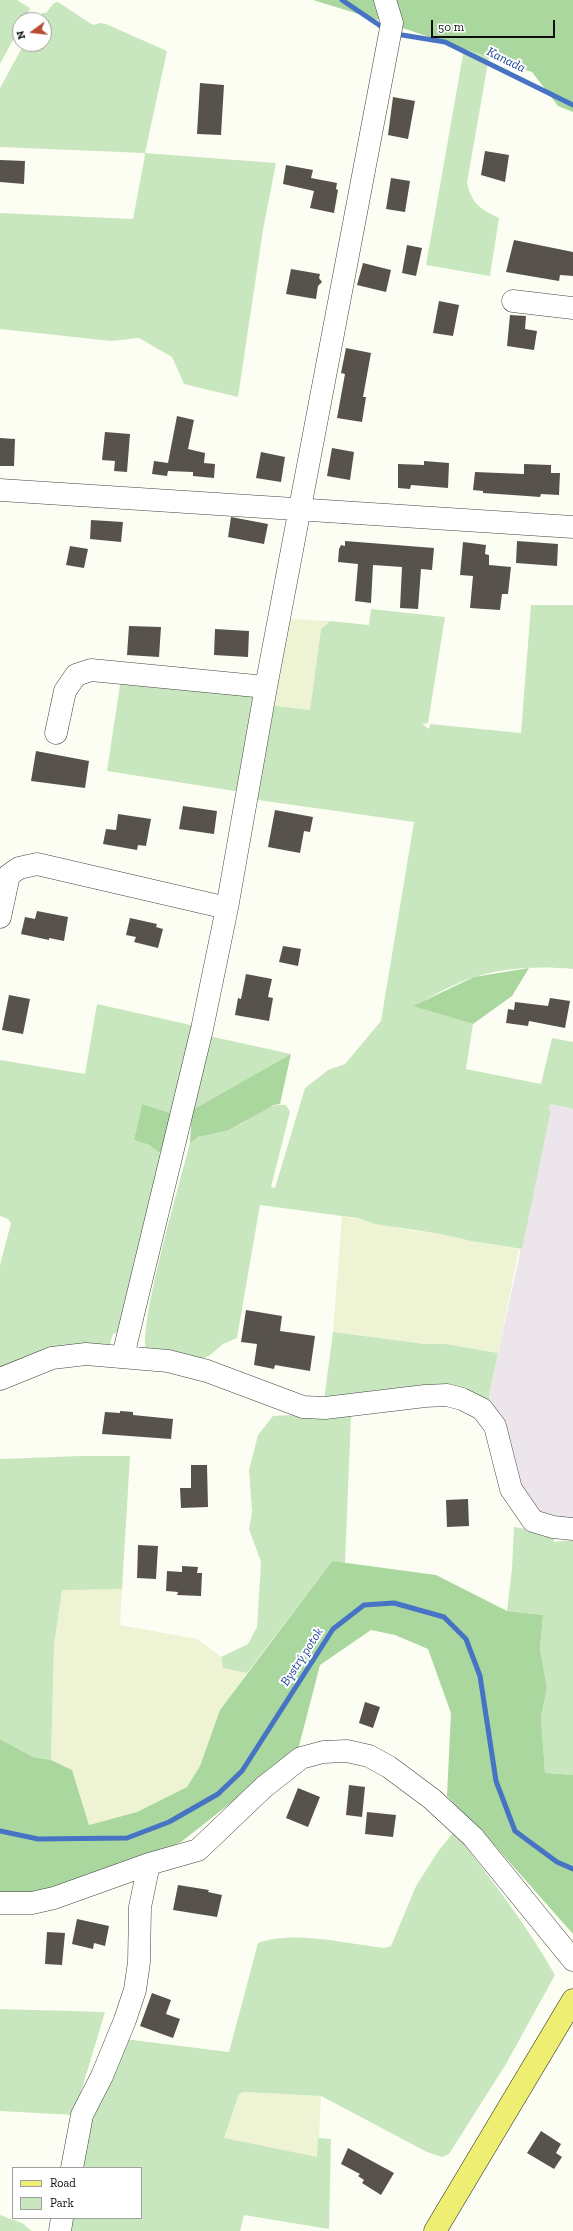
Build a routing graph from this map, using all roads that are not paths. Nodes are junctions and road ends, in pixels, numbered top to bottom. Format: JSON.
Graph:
{"nodes":[{"id":1,"x":385,"y":0,"type":"edge"},
{"id":2,"x":513,"y":301,"type":"dead end"},
{"id":3,"x":573,"y":308,"type":"edge"},
{"id":4,"x":0,"y":490,"type":"edge"},
{"id":5,"x":299,"y":509,"type":"junction"},
{"id":6,"x":573,"y":526,"type":"edge"},
{"id":7,"x":266,"y":687,"type":"junction"},
{"id":8,"x":56,"y":733,"type":"dead end"},
{"id":9,"x":227,"y":908,"type":"junction"},
{"id":10,"x":0,"y":917,"type":"edge"},
{"id":11,"x":123,"y":1356,"type":"junction"},
{"id":12,"x":0,"y":1379,"type":"edge"},
{"id":13,"x":573,"y":1529,"type":"edge"},
{"id":14,"x":149,"y":1864,"type":"junction"},
{"id":15,"x":0,"y":1903,"type":"edge"},
{"id":16,"x":573,"y":1960,"type":"edge"},
{"id":17,"x":573,"y":2000,"type":"edge"},
{"id":18,"x":72,"y":2167,"type":"edge"},
{"id":19,"x":62,"y":2219,"type":"edge"},
{"id":20,"x":60,"y":2231,"type":"edge"},
{"id":21,"x":435,"y":2231,"type":"edge"}],
"edges":[{"from":1,"to":5,"type":"street"},
{"from":2,"to":3,"type":"street"},
{"from":4,"to":5,"type":"street"},
{"from":5,"to":6,"type":"street"},
{"from":5,"to":7,"type":"street"},
{"from":7,"to":8,"type":"street"},
{"from":7,"to":9,"type":"street"},
{"from":9,"to":10,"type":"street"},
{"from":9,"to":11,"type":"street"},
{"from":11,"to":12,"type":"street"},
{"from":11,"to":13,"type":"street"},
{"from":14,"to":15,"type":"street"},
{"from":14,"to":16,"type":"street"},
{"from":14,"to":18,"type":"street"},
{"from":17,"to":21,"type":"main road"},
{"from":19,"to":20,"type":"street"}]}
